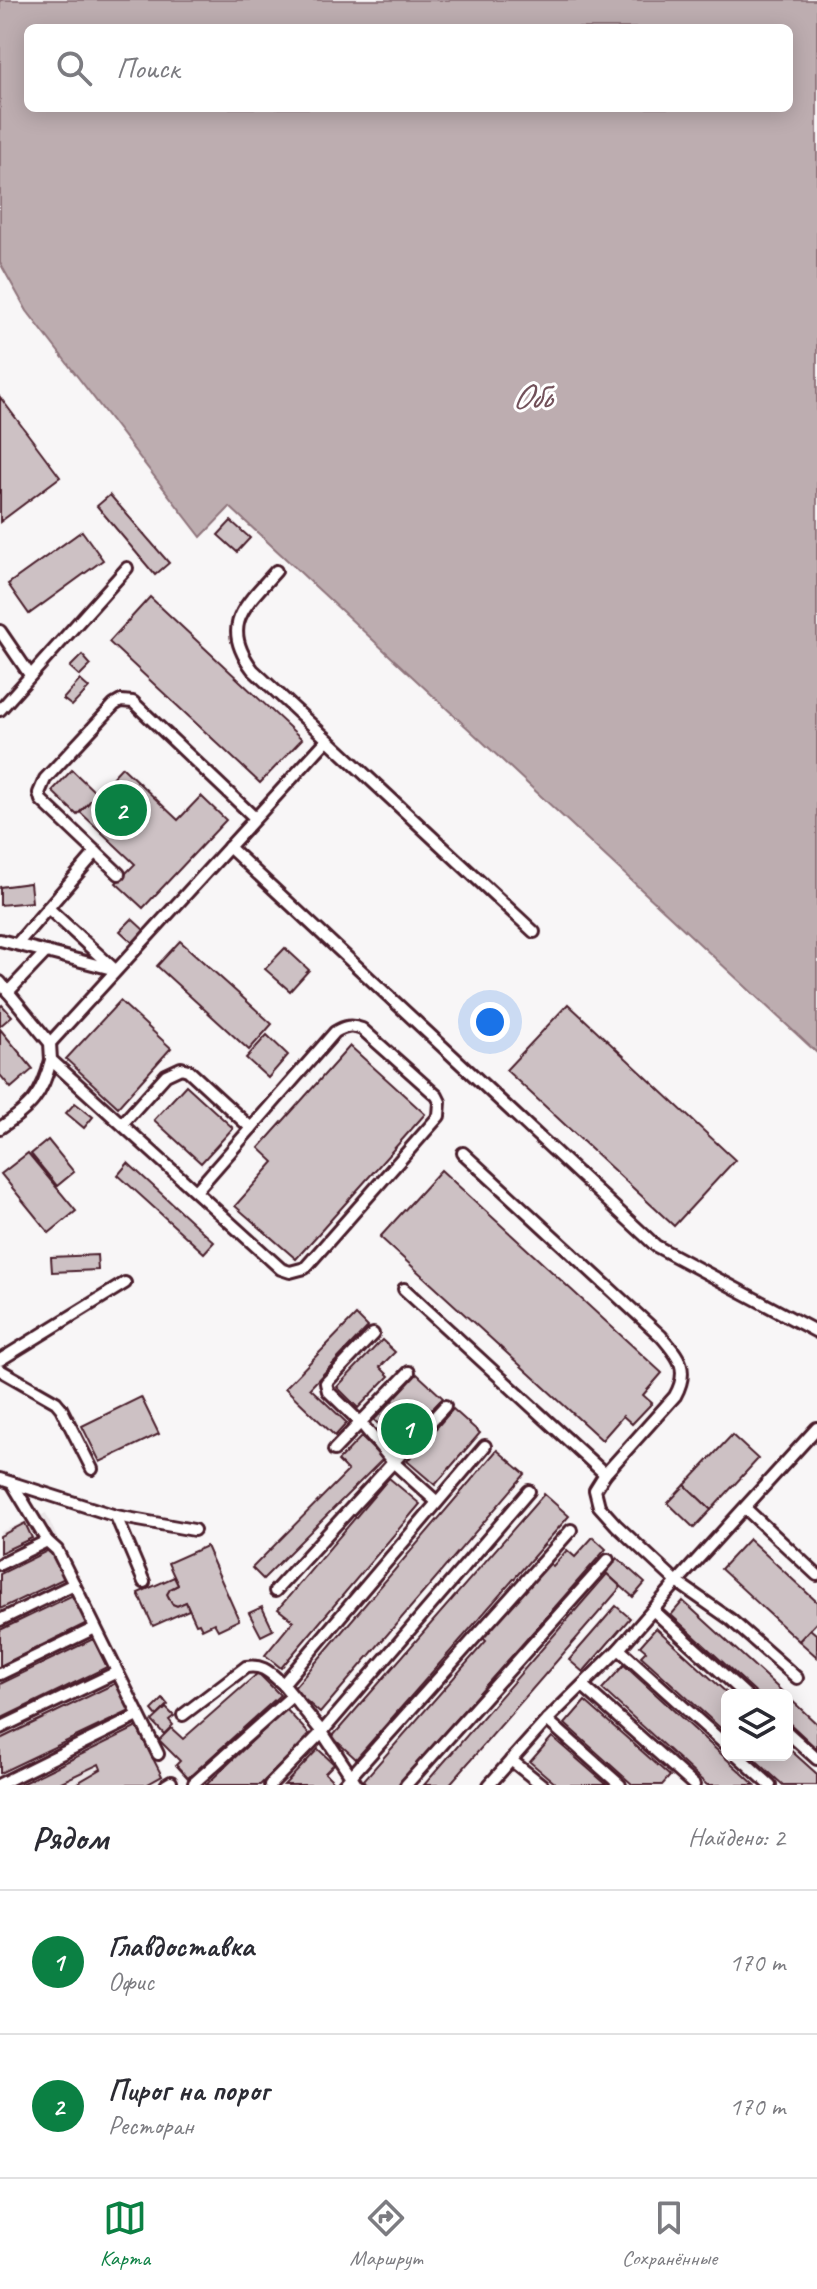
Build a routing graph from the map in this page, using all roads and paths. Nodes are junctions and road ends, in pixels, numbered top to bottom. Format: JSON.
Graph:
{"nodes":[{"id":1,"x":127,"y":568,"type":"dead end"},
{"id":2,"x":276,"y":571,"type":"dead end"},
{"id":3,"x":0,"y":631,"type":"edge"},
{"id":4,"x":30,"y":675,"type":"junction"},
{"id":5,"x":0,"y":710,"type":"edge"},
{"id":6,"x":327,"y":740,"type":"junction"},
{"id":7,"x":255,"y":818,"type":"junction"},
{"id":8,"x":229,"y":847,"type":"junction"},
{"id":9,"x":96,"y":852,"type":"junction"},
{"id":10,"x":119,"y":874,"type":"dead end"},
{"id":11,"x":48,"y":908,"type":"junction"},
{"id":12,"x":534,"y":932,"type":"dead end"},
{"id":13,"x":0,"y":940,"type":"edge"},
{"id":14,"x":17,"y":944,"type":"junction"},
{"id":15,"x":46,"y":952,"type":"junction"},
{"id":16,"x":116,"y":970,"type":"junction"},
{"id":17,"x":0,"y":982,"type":"edge"},
{"id":18,"x":8,"y":992,"type":"junction"},
{"id":19,"x":50,"y":1043,"type":"junction"},
{"id":20,"x":51,"y":1060,"type":"junction"},
{"id":21,"x":122,"y":1124,"type":"junction"},
{"id":22,"x":0,"y":1128,"type":"edge"},
{"id":23,"x":251,"y":1128,"type":"junction"},
{"id":24,"x":463,"y":1153,"type":"dead end"},
{"id":25,"x":196,"y":1191,"type":"junction"},
{"id":26,"x":125,"y":1283,"type":"dead end"},
{"id":27,"x":404,"y":1289,"type":"dead end"},
{"id":28,"x":817,"y":1332,"type":"edge"},
{"id":29,"x":373,"y":1334,"type":"dead end"},
{"id":30,"x":0,"y":1360,"type":"edge"},
{"id":31,"x":0,"y":1370,"type":"edge"},
{"id":32,"x":409,"y":1372,"type":"dead end"},
{"id":33,"x":445,"y":1406,"type":"dead end"},
{"id":34,"x":361,"y":1423,"type":"junction"},
{"id":35,"x":817,"y":1428,"type":"edge"},
{"id":36,"x":485,"y":1446,"type":"dead end"},
{"id":37,"x":334,"y":1450,"type":"dead end"},
{"id":38,"x":393,"y":1462,"type":"junction"},
{"id":39,"x":92,"y":1469,"type":"dead end"},
{"id":40,"x":605,"y":1474,"type":"junction"},
{"id":41,"x":0,"y":1479,"type":"edge"},
{"id":42,"x":12,"y":1483,"type":"junction"},
{"id":43,"x":529,"y":1491,"type":"dead end"},
{"id":44,"x":437,"y":1502,"type":"junction"},
{"id":45,"x":745,"y":1508,"type":"junction"},
{"id":46,"x":116,"y":1516,"type":"junction"},
{"id":47,"x":194,"y":1530,"type":"dead end"},
{"id":48,"x":571,"y":1530,"type":"dead end"},
{"id":49,"x":47,"y":1541,"type":"junction"},
{"id":50,"x":608,"y":1560,"type":"dead end"},
{"id":51,"x":0,"y":1564,"type":"edge"},
{"id":52,"x":817,"y":1575,"type":"edge"},
{"id":53,"x":144,"y":1582,"type":"dead end"},
{"id":54,"x":677,"y":1582,"type":"junction"},
{"id":55,"x":74,"y":1584,"type":"junction"},
{"id":56,"x":275,"y":1591,"type":"dead end"},
{"id":57,"x":653,"y":1610,"type":"junction"},
{"id":58,"x":0,"y":1620,"type":"edge"},
{"id":59,"x":95,"y":1628,"type":"junction"},
{"id":60,"x":619,"y":1649,"type":"junction"},
{"id":61,"x":117,"y":1672,"type":"junction"},
{"id":62,"x":0,"y":1674,"type":"edge"},
{"id":63,"x":797,"y":1678,"type":"dead end"},
{"id":64,"x":283,"y":1684,"type":"junction"},
{"id":65,"x":583,"y":1686,"type":"junction"},
{"id":66,"x":739,"y":1689,"type":"edge"},
{"id":67,"x":292,"y":1696,"type":"junction"},
{"id":68,"x":183,"y":1715,"type":"dead end"},
{"id":69,"x":138,"y":1716,"type":"junction"},
{"id":70,"x":547,"y":1720,"type":"junction"},
{"id":71,"x":0,"y":1728,"type":"edge"},
{"id":72,"x":322,"y":1732,"type":"junction"},
{"id":73,"x":793,"y":1737,"type":"edge"},
{"id":74,"x":721,"y":1741,"type":"edge"},
{"id":75,"x":158,"y":1754,"type":"dead end"},
{"id":76,"x":817,"y":1759,"type":"edge"},
{"id":77,"x":511,"y":1760,"type":"junction"},
{"id":78,"x":744,"y":1761,"type":"edge"},
{"id":79,"x":354,"y":1781,"type":"edge"},
{"id":80,"x":194,"y":1783,"type":"edge"},
{"id":81,"x":0,"y":1784,"type":"edge"},
{"id":82,"x":270,"y":1785,"type":"edge"},
{"id":83,"x":343,"y":1785,"type":"edge"},
{"id":84,"x":406,"y":1785,"type":"edge"},
{"id":85,"x":489,"y":1785,"type":"edge"},
{"id":86,"x":542,"y":1785,"type":"edge"},
{"id":87,"x":620,"y":1785,"type":"edge"},
{"id":88,"x":694,"y":1785,"type":"edge"},
{"id":89,"x":770,"y":1785,"type":"edge"}],
"edges":[{"from":1,"to":4,"type":"lane"},
{"from":2,"to":6,"type":"lane"},
{"from":3,"to":4,"type":"lane"},
{"from":4,"to":5,"type":"lane"},
{"from":6,"to":7,"type":"lane"},
{"from":6,"to":12,"type":"lane"},
{"from":7,"to":8,"type":"lane"},
{"from":7,"to":9,"type":"lane"},
{"from":8,"to":16,"type":"lane"},
{"from":8,"to":28,"type":"lane"},
{"from":9,"to":10,"type":"lane"},
{"from":9,"to":11,"type":"lane"},
{"from":11,"to":14,"type":"lane"},
{"from":11,"to":16,"type":"lane"},
{"from":13,"to":14,"type":"lane"},
{"from":14,"to":15,"type":"lane"},
{"from":15,"to":16,"type":"lane"},
{"from":15,"to":18,"type":"lane"},
{"from":16,"to":19,"type":"lane"},
{"from":17,"to":18,"type":"lane"},
{"from":18,"to":19,"type":"lane"},
{"from":19,"to":20,"type":"lane"},
{"from":20,"to":21,"type":"lane"},
{"from":20,"to":22,"type":"lane"},
{"from":21,"to":23,"type":"lane"},
{"from":21,"to":25,"type":"lane"},
{"from":23,"to":25,"type":"lane"},
{"from":23,"to":25,"type":"lane"},
{"from":24,"to":40,"type":"lane"},
{"from":26,"to":30,"type":"lane"},
{"from":27,"to":40,"type":"lane"},
{"from":29,"to":34,"type":"lane"},
{"from":31,"to":39,"type":"lane"},
{"from":32,"to":34,"type":"lane"},
{"from":33,"to":38,"type":"lane"},
{"from":34,"to":37,"type":"lane"},
{"from":34,"to":38,"type":"lane"},
{"from":35,"to":45,"type":"lane"},
{"from":36,"to":44,"type":"lane"},
{"from":38,"to":44,"type":"lane"},
{"from":38,"to":56,"type":"lane"},
{"from":40,"to":54,"type":"lane"},
{"from":41,"to":42,"type":"lane"},
{"from":42,"to":46,"type":"lane"},
{"from":42,"to":49,"type":"lane"},
{"from":43,"to":72,"type":"lane"},
{"from":44,"to":64,"type":"lane"},
{"from":45,"to":52,"type":"lane"},
{"from":45,"to":54,"type":"lane"},
{"from":46,"to":47,"type":"lane"},
{"from":46,"to":53,"type":"lane"},
{"from":48,"to":79,"type":"lane"},
{"from":49,"to":51,"type":"lane"},
{"from":49,"to":55,"type":"lane"},
{"from":50,"to":84,"type":"lane"},
{"from":54,"to":57,"type":"lane"},
{"from":54,"to":63,"type":"lane"},
{"from":55,"to":58,"type":"lane"},
{"from":55,"to":59,"type":"lane"},
{"from":57,"to":60,"type":"lane"},
{"from":57,"to":66,"type":"lane"},
{"from":59,"to":61,"type":"lane"},
{"from":59,"to":62,"type":"lane"},
{"from":60,"to":65,"type":"lane"},
{"from":60,"to":74,"type":"lane"},
{"from":61,"to":69,"type":"lane"},
{"from":61,"to":71,"type":"lane"},
{"from":64,"to":67,"type":"lane"},
{"from":64,"to":68,"type":"lane"},
{"from":65,"to":70,"type":"lane"},
{"from":65,"to":88,"type":"lane"},
{"from":67,"to":72,"type":"lane"},
{"from":67,"to":80,"type":"lane"},
{"from":69,"to":75,"type":"lane"},
{"from":69,"to":81,"type":"lane"},
{"from":70,"to":77,"type":"lane"},
{"from":70,"to":87,"type":"lane"},
{"from":72,"to":79,"type":"lane"},
{"from":72,"to":82,"type":"lane"},
{"from":73,"to":76,"type":"lane"},
{"from":77,"to":85,"type":"lane"},
{"from":77,"to":86,"type":"lane"},
{"from":78,"to":89,"type":"lane"},
{"from":79,"to":83,"type":"lane"}]}
